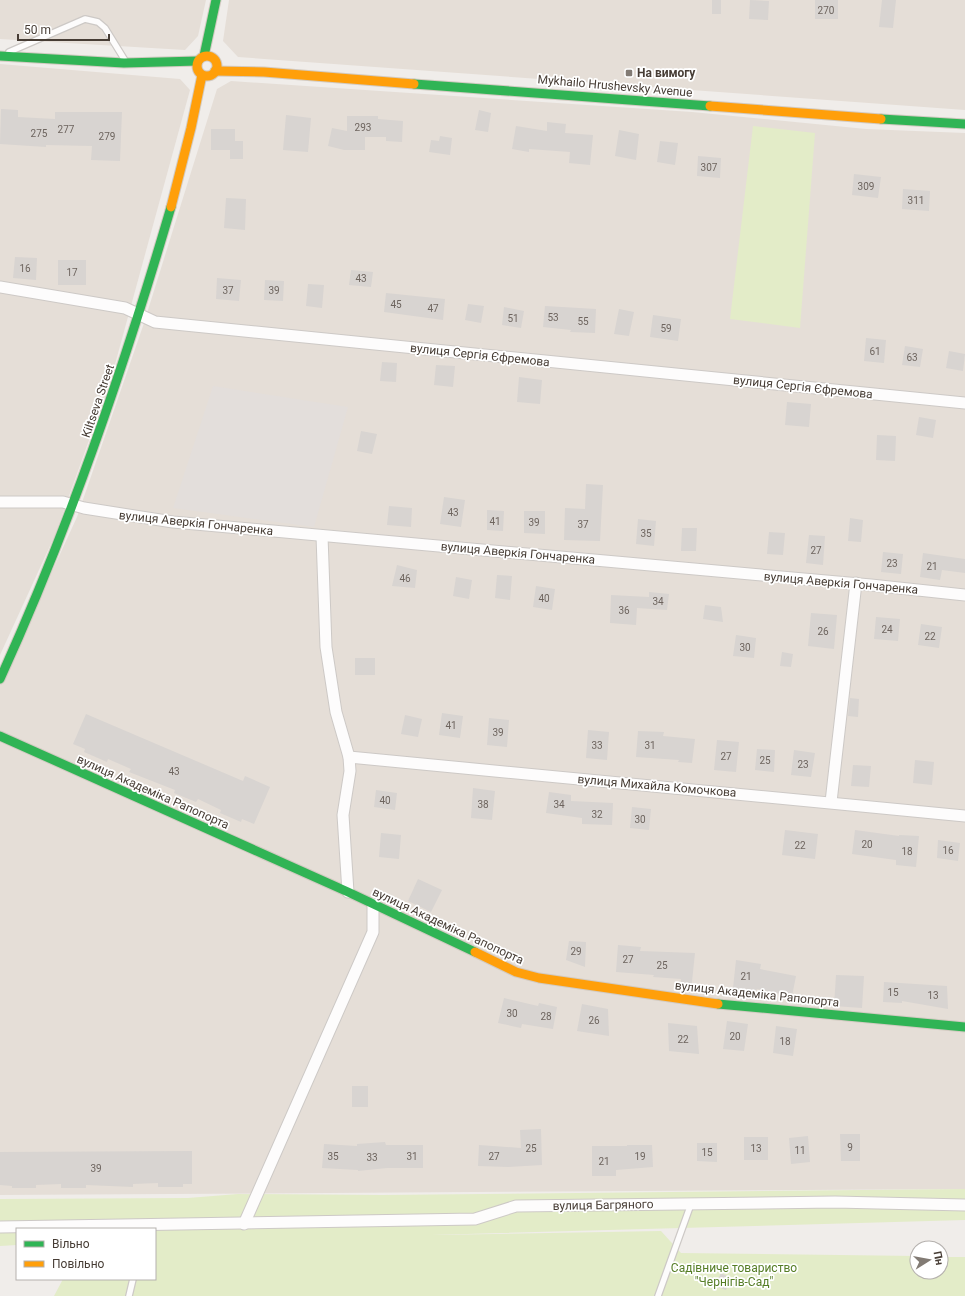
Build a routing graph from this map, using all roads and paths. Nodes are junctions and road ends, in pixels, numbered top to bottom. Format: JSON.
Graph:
{"nodes":[{"id":1,"x":0,"y":56,"type":"edge"},
{"id":2,"x":127,"y":64,"type":"junction"},
{"id":3,"x":206,"y":66,"type":"junction"},
{"id":4,"x":965,"y":124,"type":"edge"},
{"id":5,"x":0,"y":287,"type":"edge"},
{"id":6,"x":139,"y":313,"type":"junction"},
{"id":7,"x":965,"y":403,"type":"edge"},
{"id":8,"x":0,"y":502,"type":"edge"},
{"id":9,"x":73,"y":505,"type":"junction"},
{"id":10,"x":322,"y":536,"type":"junction"},
{"id":11,"x":856,"y":583,"type":"junction"},
{"id":12,"x":965,"y":595,"type":"edge"},
{"id":13,"x":0,"y":679,"type":"edge"},
{"id":14,"x":0,"y":736,"type":"edge"},
{"id":15,"x":349,"y":757,"type":"junction"},
{"id":16,"x":831,"y":802,"type":"junction"},
{"id":17,"x":965,"y":816,"type":"edge"},
{"id":18,"x":348,"y":892,"type":"junction"},
{"id":19,"x":373,"y":904,"type":"junction"},
{"id":20,"x":965,"y":1027,"type":"edge"},
{"id":21,"x":691,"y":1204,"type":"junction"},
{"id":22,"x":965,"y":1205,"type":"edge"},
{"id":23,"x":244,"y":1224,"type":"junction"},
{"id":24,"x":0,"y":1227,"type":"edge"},
{"id":25,"x":89,"y":1228,"type":"edge"},
{"id":26,"x":133,"y":1280,"type":"edge"},
{"id":27,"x":129,"y":1296,"type":"edge"},
{"id":28,"x":658,"y":1296,"type":"edge"}],
"edges":[{"from":1,"to":2,"type":"street","name":"Mykhailo Hrushevsky Avenue"},
{"from":1,"to":2,"type":"lane"},
{"from":2,"to":3,"type":"street","name":"Mykhailo Hrushevsky Avenue"},
{"from":3,"to":3,"type":"street","name":"Kiltseva Street"},
{"from":3,"to":4,"type":"street","name":"Mykhailo Hrushevsky Avenue"},
{"from":3,"to":6,"type":"street","name":"Kiltseva Street"},
{"from":5,"to":6,"type":"street","name":"вулиця Сергія Єфремова"},
{"from":6,"to":7,"type":"street","name":"вулиця Сергія Єфремова"},
{"from":6,"to":9,"type":"street","name":"Kiltseva Street"},
{"from":8,"to":9,"type":"street","name":"вулиця Аверкія Гончаренка"},
{"from":9,"to":10,"type":"street","name":"вулиця Аверкія Гончаренка"},
{"from":9,"to":13,"type":"street","name":"Kiltseva Street"},
{"from":10,"to":11,"type":"street","name":"вулиця Аверкія Гончаренка"},
{"from":10,"to":15,"type":"street"},
{"from":11,"to":12,"type":"street","name":"вулиця Аверкія Гончаренка"},
{"from":11,"to":16,"type":"street"},
{"from":14,"to":18,"type":"street","name":"вулиця Академіка Рапопорта"},
{"from":15,"to":16,"type":"street","name":"вулиця Михайла Комочкова"},
{"from":15,"to":18,"type":"street"},
{"from":16,"to":17,"type":"street","name":"вулиця Михайла Комочкова"},
{"from":18,"to":19,"type":"street","name":"вулиця Академіка Рапопорта"},
{"from":19,"to":20,"type":"street","name":"вулиця Академіка Рапопорта"},
{"from":19,"to":23,"type":"street"},
{"from":21,"to":22,"type":"street","name":"вулиця Багряного"},
{"from":21,"to":23,"type":"street","name":"вулиця Багряного"},
{"from":21,"to":28,"type":"lane"},
{"from":23,"to":25,"type":"street","name":"вулиця Багряного"},
{"from":24,"to":25,"type":"street","name":"вулиця Багряного"},
{"from":26,"to":27,"type":"lane"}]}
